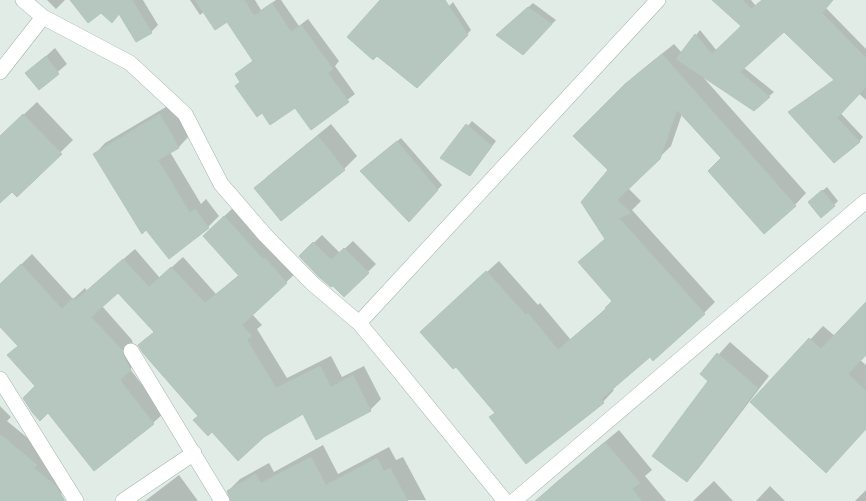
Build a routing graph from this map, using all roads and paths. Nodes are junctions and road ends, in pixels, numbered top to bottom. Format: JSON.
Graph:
{"nodes":[{"id":1,"x":23,"y":0,"type":"edge"},
{"id":2,"x":658,"y":0,"type":"edge"},
{"id":3,"x":43,"y":17,"type":"junction"},
{"id":4,"x":0,"y":72,"type":"edge"},
{"id":5,"x":866,"y":201,"type":"edge"},
{"id":6,"x":359,"y":323,"type":"junction"},
{"id":7,"x":131,"y":351,"type":"dead end"},
{"id":8,"x":0,"y":379,"type":"edge"},
{"id":9,"x":194,"y":453,"type":"junction"},
{"id":10,"x":76,"y":501,"type":"edge"},
{"id":11,"x":123,"y":501,"type":"edge"},
{"id":12,"x":222,"y":501,"type":"edge"},
{"id":13,"x":505,"y":501,"type":"edge"},
{"id":14,"x":514,"y":501,"type":"edge"}],
"edges":[{"from":1,"to":3,"type":"street"},
{"from":2,"to":6,"type":"street"},
{"from":3,"to":4,"type":"street"},
{"from":3,"to":6,"type":"street"},
{"from":5,"to":14,"type":"street"},
{"from":6,"to":13,"type":"street"},
{"from":7,"to":9,"type":"street"},
{"from":8,"to":10,"type":"street"},
{"from":9,"to":11,"type":"street"},
{"from":9,"to":12,"type":"street"}]}
